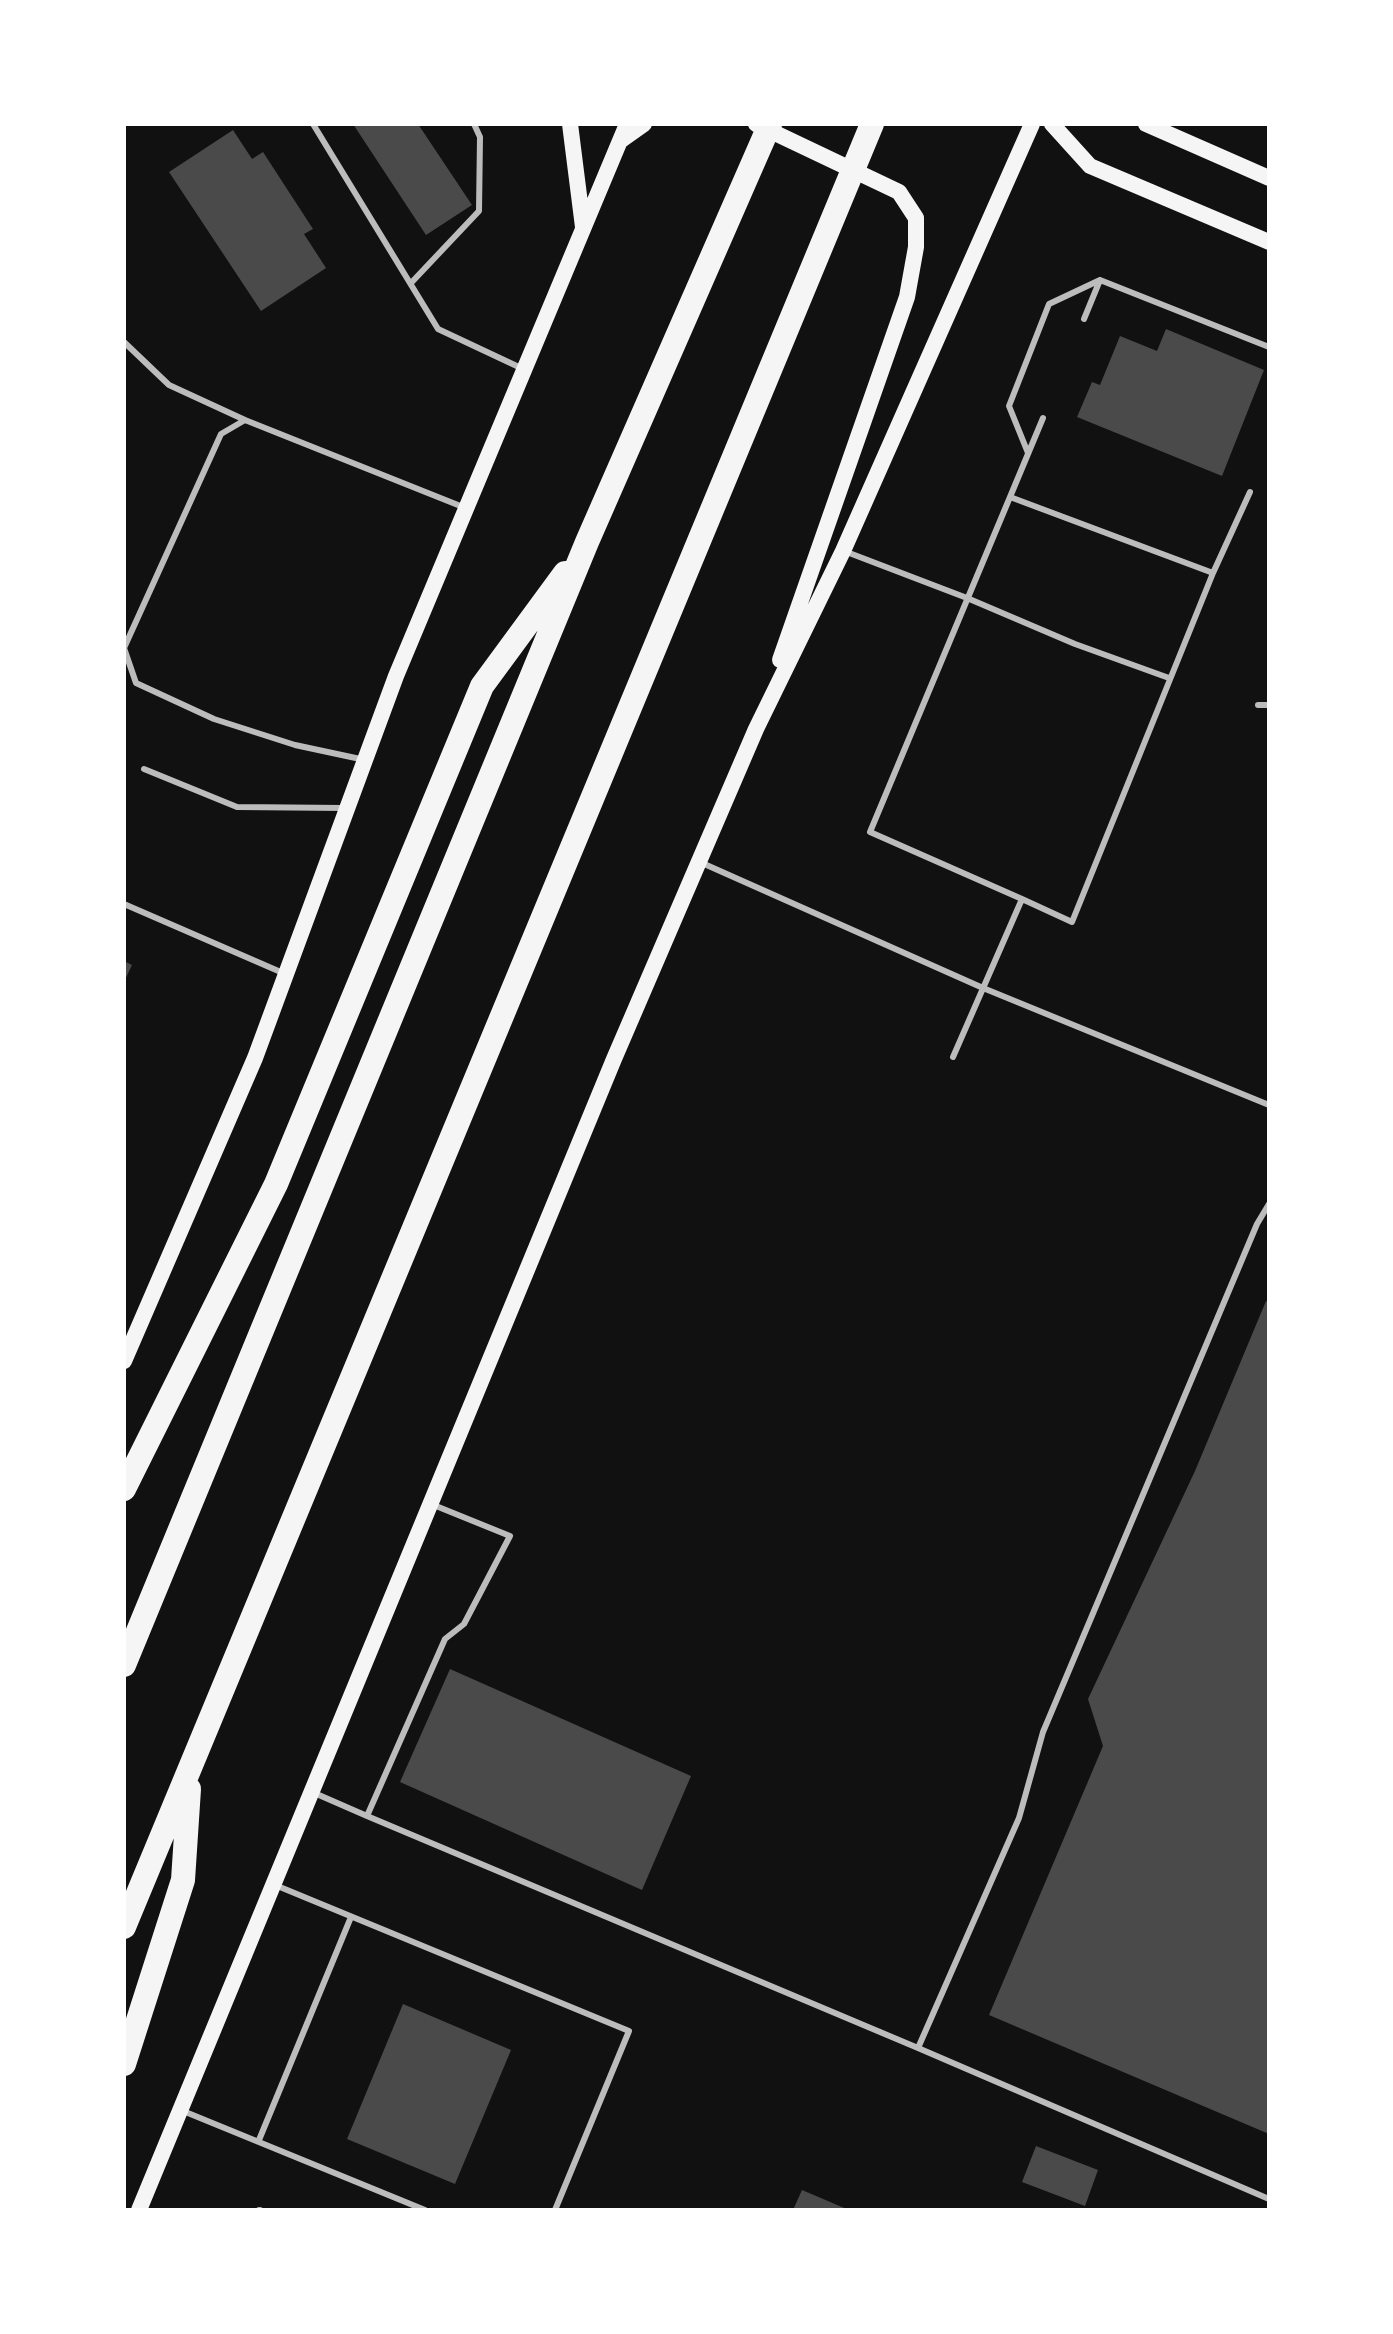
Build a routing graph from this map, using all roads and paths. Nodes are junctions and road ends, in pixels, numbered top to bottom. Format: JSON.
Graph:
{"nodes":[{"id":1,"x":313,"y":124,"type":"edge"},
{"id":2,"x":474,"y":124,"type":"edge"},
{"id":3,"x":570,"y":124,"type":"edge"},
{"id":4,"x":627,"y":124,"type":"edge"},
{"id":5,"x":644,"y":124,"type":"edge"},
{"id":6,"x":756,"y":124,"type":"edge"},
{"id":7,"x":770,"y":124,"type":"edge"},
{"id":8,"x":872,"y":124,"type":"edge"},
{"id":9,"x":1032,"y":124,"type":"edge"},
{"id":10,"x":1052,"y":124,"type":"edge"},
{"id":11,"x":1146,"y":124,"type":"edge"},
{"id":12,"x":620,"y":141,"type":"junction"},
{"id":13,"x":1269,"y":178,"type":"edge"},
{"id":14,"x":583,"y":229,"type":"junction"},
{"id":15,"x":1269,"y":242,"type":"edge"},
{"id":16,"x":1100,"y":280,"type":"junction"},
{"id":17,"x":411,"y":283,"type":"junction"},
{"id":18,"x":1084,"y":319,"type":"dead end"},
{"id":19,"x":124,"y":342,"type":"edge"},
{"id":20,"x":1269,"y":347,"type":"edge"},
{"id":21,"x":524,"y":369,"type":"junction"},
{"id":22,"x":1043,"y":418,"type":"dead end"},
{"id":23,"x":245,"y":420,"type":"junction"},
{"id":24,"x":1028,"y":453,"type":"junction"},
{"id":25,"x":1250,"y":492,"type":"dead end"},
{"id":26,"x":1010,"y":497,"type":"junction"},
{"id":27,"x":466,"y":508,"type":"junction"},
{"id":28,"x":587,"y":542,"type":"junction"},
{"id":29,"x":843,"y":551,"type":"junction"},
{"id":30,"x":1213,"y":573,"type":"junction"},
{"id":31,"x":967,"y":598,"type":"junction"},
{"id":32,"x":1169,"y":678,"type":"junction"},
{"id":33,"x":1258,"y":705,"type":"dead end"},
{"id":34,"x":1269,"y":705,"type":"edge"},
{"id":35,"x":756,"y":729,"type":"junction"},
{"id":36,"x":365,"y":760,"type":"junction"},
{"id":37,"x":144,"y":769,"type":"dead end"},
{"id":38,"x":347,"y":809,"type":"junction"},
{"id":39,"x":699,"y":861,"type":"junction"},
{"id":40,"x":1022,"y":899,"type":"junction"},
{"id":41,"x":124,"y":904,"type":"edge"},
{"id":42,"x":286,"y":975,"type":"junction"},
{"id":43,"x":983,"y":988,"type":"junction"},
{"id":44,"x":953,"y":1057,"type":"dead end"},
{"id":45,"x":1269,"y":1105,"type":"edge"},
{"id":46,"x":1269,"y":1204,"type":"edge"},
{"id":47,"x":124,"y":1361,"type":"edge"},
{"id":48,"x":124,"y":1489,"type":"edge"},
{"id":49,"x":430,"y":1503,"type":"junction"},
{"id":50,"x":124,"y":1665,"type":"edge"},
{"id":51,"x":191,"y":1766,"type":"junction"},
{"id":52,"x":310,"y":1791,"type":"junction"},
{"id":53,"x":367,"y":1816,"type":"junction"},
{"id":54,"x":272,"y":1884,"type":"junction"},
{"id":55,"x":351,"y":1917,"type":"junction"},
{"id":56,"x":124,"y":1927,"type":"edge"},
{"id":57,"x":918,"y":2048,"type":"junction"},
{"id":58,"x":124,"y":2064,"type":"edge"},
{"id":59,"x":179,"y":2110,"type":"junction"},
{"id":60,"x":259,"y":2140,"type":"junction"},
{"id":61,"x":1269,"y":2199,"type":"edge"},
{"id":62,"x":139,"y":2210,"type":"edge"},
{"id":63,"x":425,"y":2210,"type":"edge"},
{"id":64,"x":555,"y":2210,"type":"edge"}],
"edges":[{"from":1,"to":17,"type":"lane"},
{"from":2,"to":17,"type":"lane"},
{"from":3,"to":14,"type":"main road"},
{"from":4,"to":12,"type":"main road"},
{"from":5,"to":12,"type":"main road"},
{"from":6,"to":35,"type":"main road"},
{"from":7,"to":28,"type":"highway"},
{"from":8,"to":51,"type":"highway"},
{"from":9,"to":29,"type":"main road"},
{"from":10,"to":15,"type":"main road"},
{"from":11,"to":13,"type":"main road"},
{"from":12,"to":14,"type":"main road"},
{"from":14,"to":21,"type":"main road"},
{"from":16,"to":18,"type":"lane"},
{"from":16,"to":20,"type":"lane"},
{"from":16,"to":24,"type":"lane"},
{"from":17,"to":21,"type":"lane"},
{"from":19,"to":23,"type":"lane"},
{"from":21,"to":27,"type":"main road"},
{"from":22,"to":24,"type":"lane"},
{"from":23,"to":27,"type":"lane"},
{"from":23,"to":36,"type":"lane"},
{"from":24,"to":26,"type":"lane"},
{"from":25,"to":30,"type":"lane"},
{"from":26,"to":30,"type":"lane"},
{"from":26,"to":31,"type":"lane"},
{"from":27,"to":36,"type":"main road"},
{"from":28,"to":48,"type":"highway"},
{"from":28,"to":50,"type":"highway"},
{"from":29,"to":31,"type":"lane"},
{"from":29,"to":35,"type":"main road"},
{"from":30,"to":32,"type":"lane"},
{"from":31,"to":32,"type":"lane"},
{"from":31,"to":40,"type":"lane"},
{"from":32,"to":40,"type":"lane"},
{"from":33,"to":34,"type":"lane"},
{"from":35,"to":39,"type":"main road"},
{"from":36,"to":38,"type":"main road"},
{"from":37,"to":38,"type":"lane"},
{"from":38,"to":42,"type":"main road"},
{"from":39,"to":43,"type":"lane"},
{"from":39,"to":49,"type":"main road"},
{"from":40,"to":43,"type":"lane"},
{"from":41,"to":42,"type":"lane"},
{"from":42,"to":47,"type":"main road"},
{"from":43,"to":44,"type":"lane"},
{"from":43,"to":45,"type":"lane"},
{"from":46,"to":57,"type":"lane"},
{"from":49,"to":52,"type":"main road"},
{"from":49,"to":53,"type":"lane"},
{"from":51,"to":56,"type":"highway"},
{"from":51,"to":58,"type":"highway"},
{"from":52,"to":53,"type":"lane"},
{"from":52,"to":54,"type":"main road"},
{"from":53,"to":57,"type":"lane"},
{"from":54,"to":55,"type":"lane"},
{"from":54,"to":59,"type":"main road"},
{"from":55,"to":60,"type":"lane"},
{"from":55,"to":64,"type":"lane"},
{"from":57,"to":61,"type":"lane"},
{"from":59,"to":60,"type":"lane"},
{"from":59,"to":62,"type":"main road"},
{"from":60,"to":63,"type":"lane"}]}
